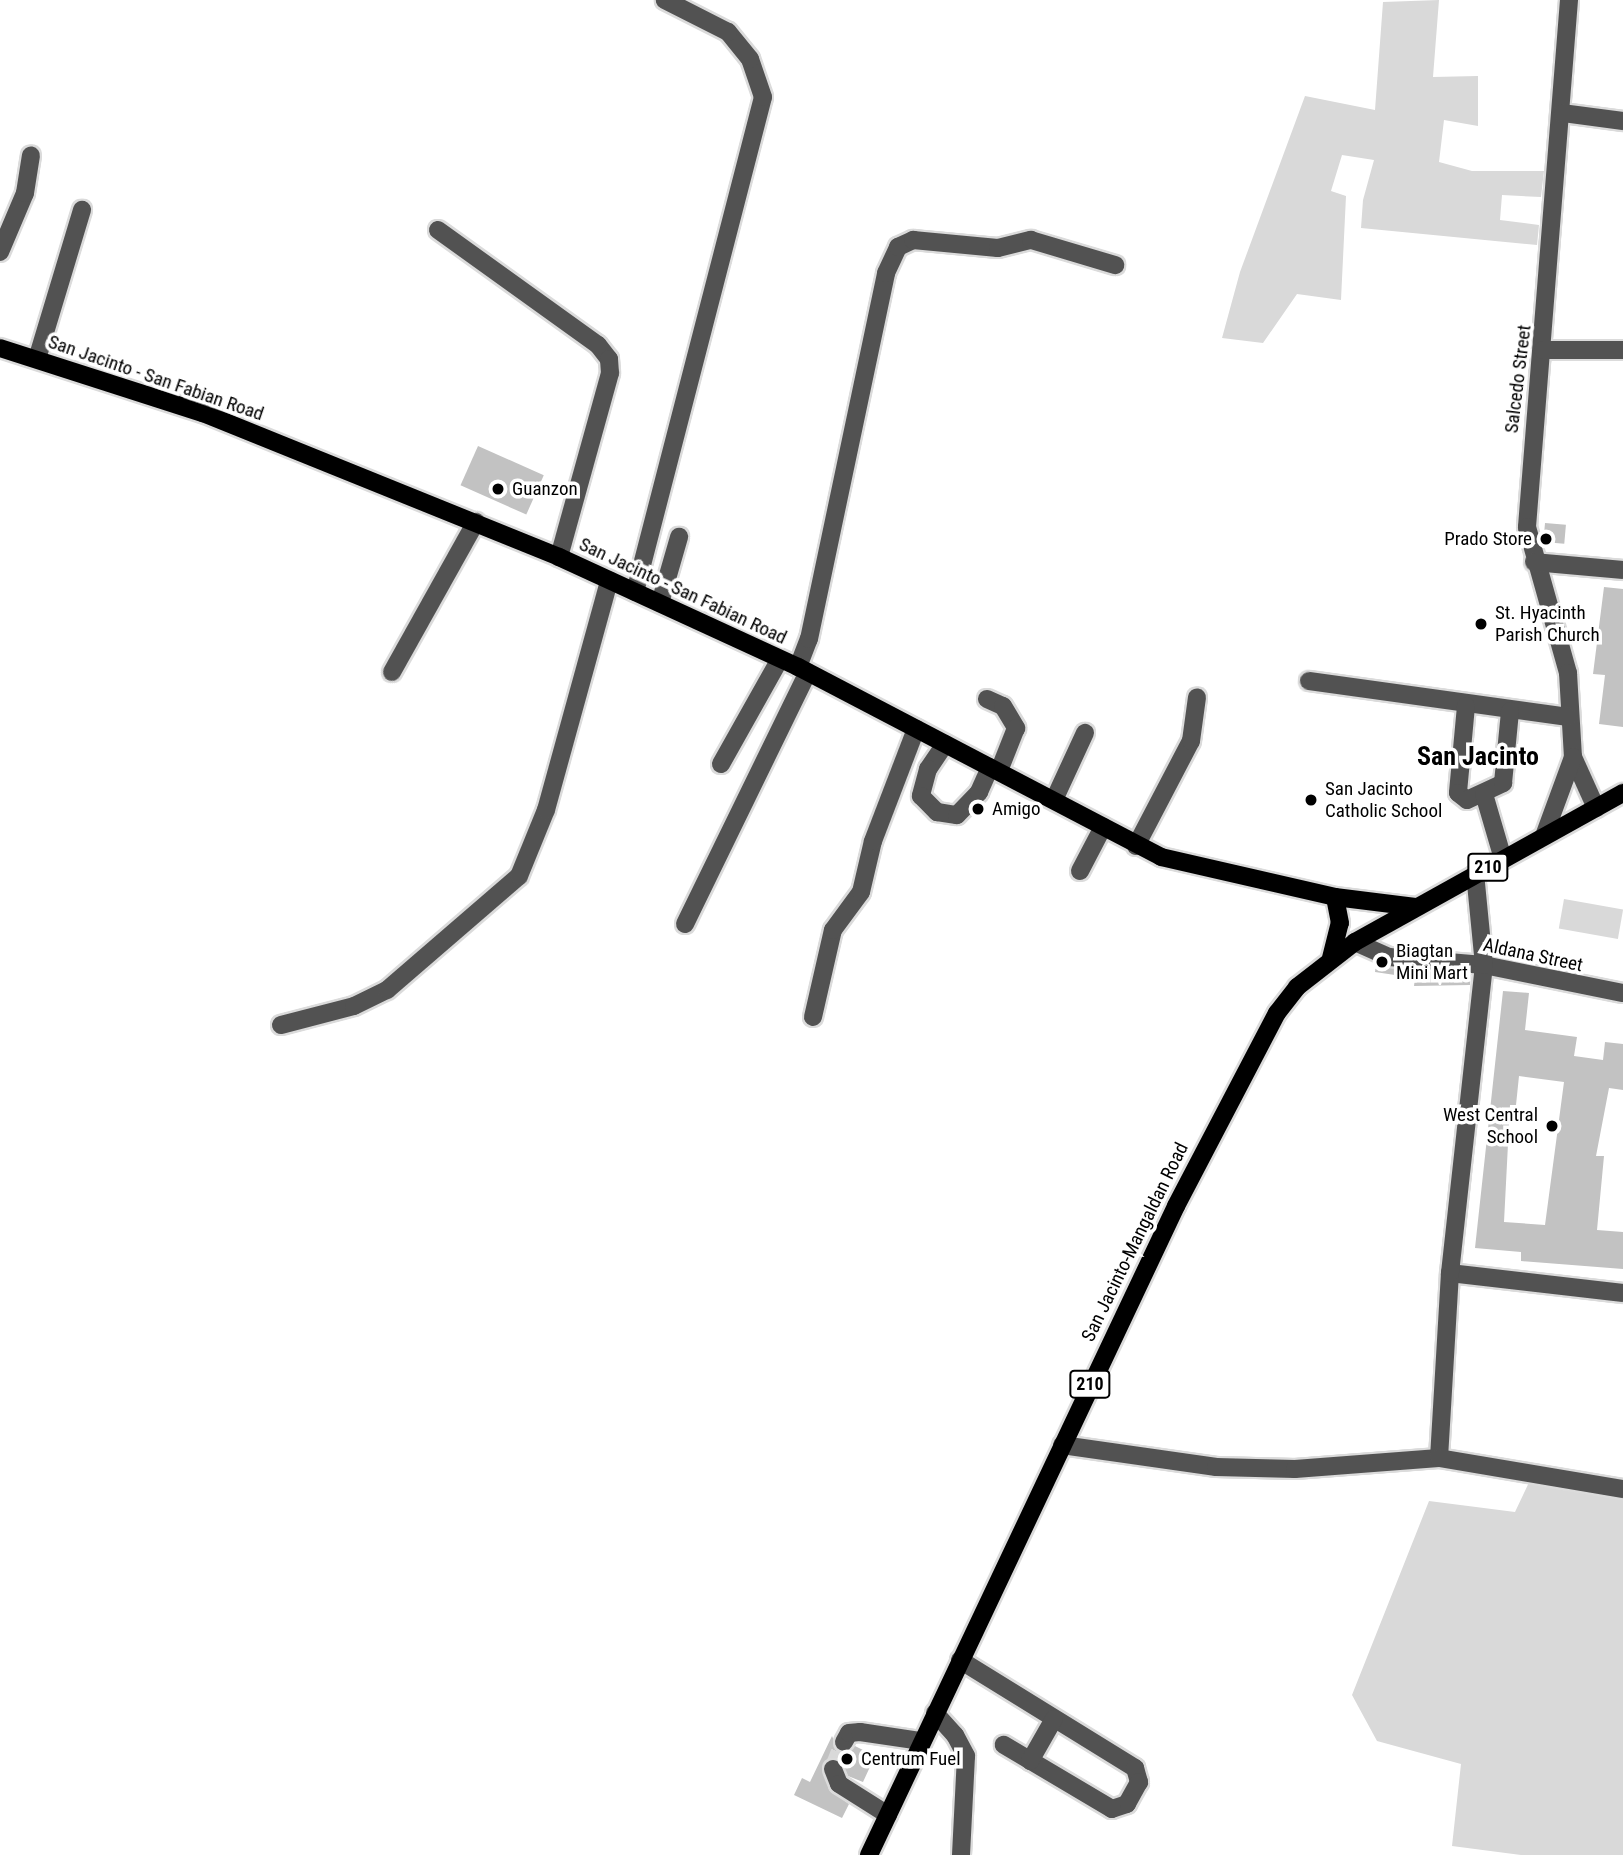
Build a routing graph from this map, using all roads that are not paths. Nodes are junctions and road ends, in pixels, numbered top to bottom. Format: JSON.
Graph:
{"nodes":[{"id":1,"x":665,"y":0,"type":"edge"},
{"id":2,"x":1569,"y":0,"type":"edge"},
{"id":3,"x":1563,"y":113,"type":"junction"},
{"id":4,"x":1623,"y":121,"type":"edge"},
{"id":5,"x":31,"y":155,"type":"dead end"},
{"id":6,"x":82,"y":210,"type":"dead end"},
{"id":7,"x":438,"y":230,"type":"dead end"},
{"id":8,"x":0,"y":252,"type":"edge"},
{"id":9,"x":1115,"y":265,"type":"dead end"},
{"id":10,"x":0,"y":348,"type":"edge"},
{"id":11,"x":1543,"y":350,"type":"junction"},
{"id":12,"x":1623,"y":350,"type":"edge"},
{"id":13,"x":37,"y":359,"type":"junction"},
{"id":14,"x":476,"y":522,"type":"junction"},
{"id":15,"x":679,"y":537,"type":"dead end"},
{"id":16,"x":559,"y":558,"type":"junction"},
{"id":17,"x":1534,"y":562,"type":"junction"},
{"id":18,"x":1623,"y":570,"type":"edge"},
{"id":19,"x":609,"y":581,"type":"junction"},
{"id":20,"x":635,"y":592,"type":"junction"},
{"id":21,"x":660,"y":603,"type":"junction"},
{"id":22,"x":780,"y":659,"type":"junction"},
{"id":23,"x":803,"y":669,"type":"junction"},
{"id":24,"x":392,"y":672,"type":"dead end"},
{"id":25,"x":1309,"y":681,"type":"dead end"},
{"id":26,"x":1197,"y":697,"type":"dead end"},
{"id":27,"x":987,"y":699,"type":"dead end"},
{"id":28,"x":1466,"y":706,"type":"junction"},
{"id":29,"x":1510,"y":711,"type":"junction"},
{"id":30,"x":1569,"y":717,"type":"junction"},
{"id":31,"x":916,"y":729,"type":"junction"},
{"id":32,"x":1085,"y":733,"type":"dead end"},
{"id":33,"x":945,"y":744,"type":"junction"},
{"id":34,"x":1573,"y":757,"type":"junction"},
{"id":35,"x":721,"y":764,"type":"dead end"},
{"id":36,"x":994,"y":769,"type":"junction"},
{"id":37,"x":1623,"y":793,"type":"edge"},
{"id":38,"x":1484,"y":794,"type":"junction"},
{"id":39,"x":1048,"y":797,"type":"junction"},
{"id":40,"x":1596,"y":808,"type":"junction"},
{"id":41,"x":1103,"y":827,"type":"junction"},
{"id":42,"x":1544,"y":836,"type":"junction"},
{"id":43,"x":1136,"y":846,"type":"junction"},
{"id":44,"x":1503,"y":859,"type":"junction"},
{"id":45,"x":1080,"y":871,"type":"dead end"},
{"id":46,"x":1475,"y":874,"type":"junction"},
{"id":47,"x":1335,"y":897,"type":"junction"},
{"id":48,"x":1415,"y":907,"type":"junction"},
{"id":49,"x":685,"y":925,"type":"dead end"},
{"id":50,"x":1354,"y":942,"type":"junction"},
{"id":51,"x":1331,"y":959,"type":"junction"},
{"id":52,"x":1484,"y":965,"type":"junction"},
{"id":53,"x":1623,"y":993,"type":"edge"},
{"id":54,"x":813,"y":1017,"type":"dead end"},
{"id":55,"x":281,"y":1026,"type":"dead end"},
{"id":56,"x":1450,"y":1273,"type":"junction"},
{"id":57,"x":1623,"y":1293,"type":"edge"},
{"id":58,"x":1062,"y":1446,"type":"junction"},
{"id":59,"x":1439,"y":1458,"type":"junction"},
{"id":60,"x":1623,"y":1489,"type":"edge"},
{"id":61,"x":960,"y":1660,"type":"junction"},
{"id":62,"x":935,"y":1713,"type":"junction"},
{"id":63,"x":1054,"y":1719,"type":"junction"},
{"id":64,"x":922,"y":1741,"type":"junction"},
{"id":65,"x":844,"y":1742,"type":"dead end"},
{"id":66,"x":1004,"y":1745,"type":"dead end"},
{"id":67,"x":1030,"y":1761,"type":"junction"},
{"id":68,"x":833,"y":1769,"type":"dead end"},
{"id":69,"x":888,"y":1815,"type":"junction"},
{"id":70,"x":869,"y":1855,"type":"edge"},
{"id":71,"x":961,"y":1855,"type":"edge"}],
"edges":[{"from":1,"to":20,"type":"street"},
{"from":2,"to":3,"type":"street","name":"Salcedo Street"},
{"from":3,"to":4,"type":"street"},
{"from":3,"to":11,"type":"street","name":"Salcedo Street"},
{"from":5,"to":8,"type":"street"},
{"from":6,"to":13,"type":"street"},
{"from":7,"to":16,"type":"street"},
{"from":9,"to":23,"type":"street"},
{"from":10,"to":13,"type":"main road","name":"San Jacinto - San Fabian Road"},
{"from":11,"to":12,"type":"street"},
{"from":11,"to":17,"type":"street","name":"Salcedo Street"},
{"from":13,"to":14,"type":"main road","name":"San Jacinto - San Fabian Road"},
{"from":14,"to":16,"type":"main road","name":"San Jacinto - San Fabian Road"},
{"from":14,"to":24,"type":"street"},
{"from":15,"to":21,"type":"street"},
{"from":16,"to":19,"type":"main road","name":"San Jacinto - San Fabian Road"},
{"from":17,"to":18,"type":"street"},
{"from":17,"to":30,"type":"street","name":"Salcedo Street"},
{"from":19,"to":20,"type":"main road","name":"San Jacinto - San Fabian Road"},
{"from":19,"to":55,"type":"street"},
{"from":20,"to":21,"type":"main road","name":"San Jacinto - San Fabian Road"},
{"from":21,"to":22,"type":"main road","name":"San Jacinto - San Fabian Road"},
{"from":22,"to":23,"type":"main road","name":"San Jacinto - San Fabian Road"},
{"from":22,"to":35,"type":"street"},
{"from":23,"to":31,"type":"main road","name":"San Jacinto - San Fabian Road"},
{"from":23,"to":49,"type":"street"},
{"from":25,"to":28,"type":"street"},
{"from":26,"to":43,"type":"street"},
{"from":27,"to":36,"type":"street"},
{"from":28,"to":29,"type":"street"},
{"from":28,"to":38,"type":"street"},
{"from":29,"to":30,"type":"street"},
{"from":29,"to":38,"type":"street"},
{"from":30,"to":34,"type":"street","name":"Salcedo Street"},
{"from":31,"to":33,"type":"main road","name":"San Jacinto - San Fabian Road"},
{"from":31,"to":54,"type":"street"},
{"from":32,"to":39,"type":"street"},
{"from":33,"to":36,"type":"main road","name":"San Jacinto - San Fabian Road"},
{"from":33,"to":36,"type":"street"},
{"from":34,"to":40,"type":"street","name":"Salcedo Street"},
{"from":34,"to":42,"type":"street","name":"Salcedo Street"},
{"from":36,"to":39,"type":"main road","name":"San Jacinto - San Fabian Road"},
{"from":37,"to":40,"type":"main road","number":"210"},
{"from":38,"to":44,"type":"street"},
{"from":39,"to":41,"type":"main road","name":"San Jacinto - San Fabian Road"},
{"from":40,"to":42,"type":"main road","number":"210"},
{"from":41,"to":43,"type":"main road","name":"San Jacinto - San Fabian Road"},
{"from":41,"to":45,"type":"street"},
{"from":42,"to":44,"type":"main road","number":"210"},
{"from":43,"to":47,"type":"main road","name":"San Jacinto - San Fabian Road"},
{"from":44,"to":46,"type":"main road","number":"210"},
{"from":46,"to":48,"type":"main road","number":"210"},
{"from":46,"to":52,"type":"street"},
{"from":47,"to":48,"type":"main road","name":"San Jacinto - San Fabian Road"},
{"from":47,"to":51,"type":"main road"},
{"from":48,"to":50,"type":"main road","number":"210"},
{"from":50,"to":51,"type":"main road","name":"San Jacinto-Mangaldan Road","number":"210"},
{"from":50,"to":52,"type":"street","name":"Aldana Street"},
{"from":51,"to":58,"type":"main road","name":"San Jacinto-Mangaldan Road","number":"210"},
{"from":52,"to":53,"type":"street","name":"Aldana Street"},
{"from":52,"to":56,"type":"street"},
{"from":56,"to":57,"type":"street"},
{"from":56,"to":59,"type":"street"},
{"from":58,"to":59,"type":"street"},
{"from":58,"to":61,"type":"main road","name":"San Jacinto-Mangaldan Road","number":"210"},
{"from":59,"to":60,"type":"street"},
{"from":61,"to":62,"type":"main road","name":"San Jacinto-Mangaldan Road","number":"210"},
{"from":61,"to":63,"type":"street"},
{"from":62,"to":64,"type":"main road","name":"San Jacinto-Mangaldan Road","number":"210"},
{"from":62,"to":71,"type":"street"},
{"from":63,"to":67,"type":"street"},
{"from":63,"to":67,"type":"street"},
{"from":64,"to":65,"type":"street"},
{"from":64,"to":69,"type":"main road","name":"San Jacinto-Mangaldan Road","number":"210"},
{"from":66,"to":67,"type":"street"},
{"from":68,"to":69,"type":"street"},
{"from":69,"to":70,"type":"main road","name":"San Jacinto-Mangaldan Road","number":"210"}]}
